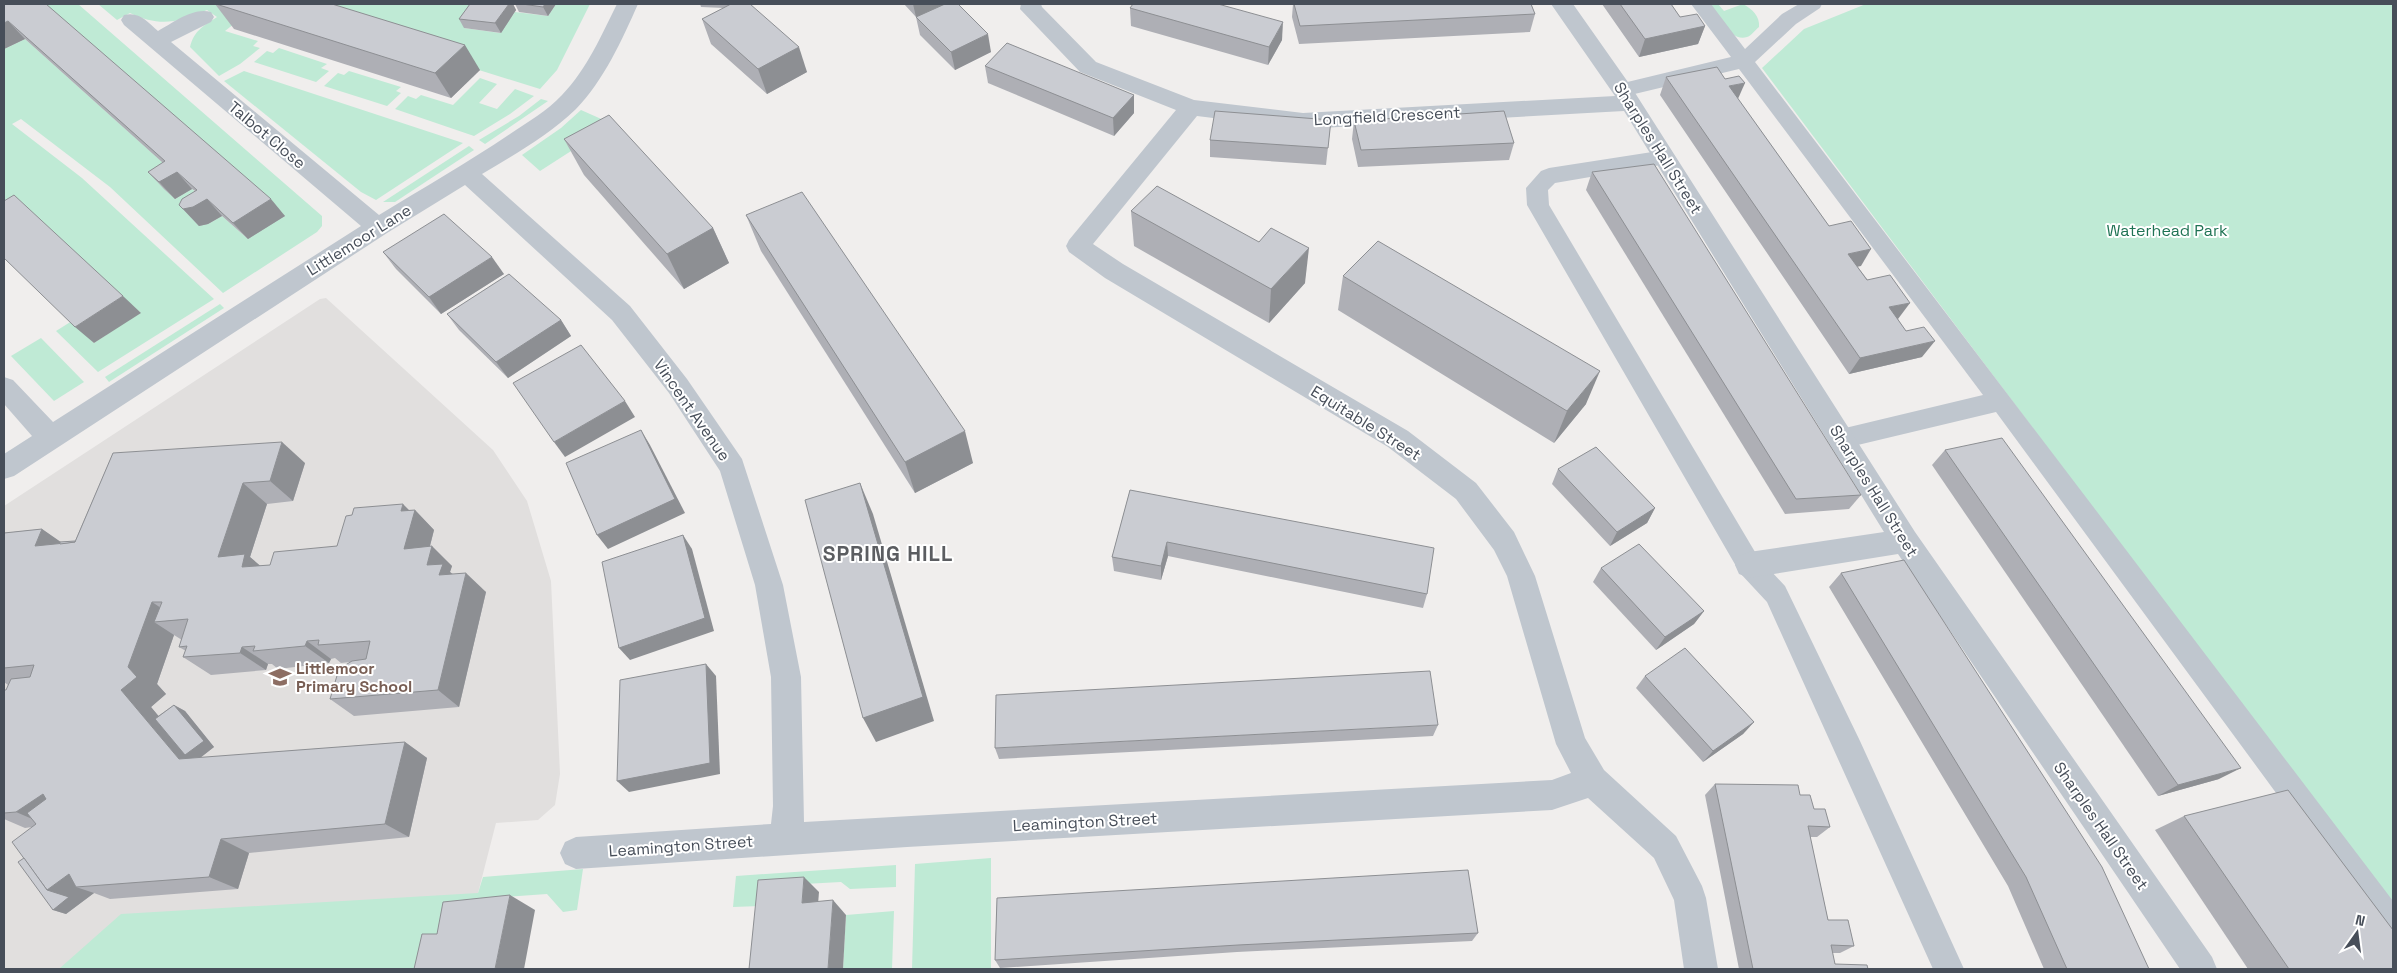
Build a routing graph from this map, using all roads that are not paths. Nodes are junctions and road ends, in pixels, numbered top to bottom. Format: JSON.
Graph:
{"nodes":[{"id":1,"x":627,"y":4,"type":"edge"},
{"id":2,"x":1031,"y":4,"type":"edge"},
{"id":3,"x":1562,"y":4,"type":"edge"},
{"id":4,"x":1701,"y":4,"type":"edge"},
{"id":5,"x":1813,"y":4,"type":"edge"},
{"id":6,"x":203,"y":16,"type":"dead end"},
{"id":7,"x":132,"y":20,"type":"dead end"},
{"id":8,"x":157,"y":41,"type":"junction"},
{"id":9,"x":1744,"y":61,"type":"junction"},
{"id":10,"x":1626,"y":96,"type":"junction"},
{"id":11,"x":1190,"y":107,"type":"junction"},
{"id":12,"x":1665,"y":158,"type":"junction"},
{"id":13,"x":467,"y":174,"type":"junction"},
{"id":14,"x":378,"y":227,"type":"junction"},
{"id":15,"x":4,"y":387,"type":"edge"},
{"id":16,"x":2001,"y":400,"type":"junction"},
{"id":17,"x":51,"y":438,"type":"junction"},
{"id":18,"x":1841,"y":439,"type":"junction"},
{"id":19,"x":4,"y":468,"type":"edge"},
{"id":20,"x":1905,"y":541,"type":"junction"},
{"id":21,"x":1749,"y":565,"type":"junction"},
{"id":22,"x":1593,"y":781,"type":"junction"},
{"id":23,"x":786,"y":839,"type":"junction"},
{"id":24,"x":576,"y":853,"type":"dead end"},
{"id":25,"x":2393,"y":926,"type":"edge"},
{"id":26,"x":1701,"y":969,"type":"edge"},
{"id":27,"x":1949,"y":969,"type":"edge"},
{"id":28,"x":2200,"y":969,"type":"edge"}],
"edges":[{"from":1,"to":13,"type":"street","name":"Littlemoor Lane"},
{"from":2,"to":11,"type":"street","name":"Longfield Crescent"},
{"from":3,"to":10,"type":"street","name":"Sharples Hall Street"},
{"from":4,"to":9,"type":"lane"},
{"from":5,"to":9,"type":"lane"},
{"from":6,"to":8,"type":"street"},
{"from":7,"to":8,"type":"street","name":"Talbot Close"},
{"from":8,"to":14,"type":"street","name":"Talbot Close"},
{"from":9,"to":10,"type":"lane"},
{"from":9,"to":16,"type":"lane"},
{"from":10,"to":11,"type":"street","name":"Longfield Crescent"},
{"from":10,"to":12,"type":"street","name":"Sharples Hall Street"},
{"from":11,"to":22,"type":"street","name":"Equitable Street"},
{"from":12,"to":18,"type":"street","name":"Sharples Hall Street"},
{"from":12,"to":21,"type":"lane"},
{"from":13,"to":14,"type":"street","name":"Littlemoor Lane"},
{"from":13,"to":23,"type":"street","name":"Vincent Avenue"},
{"from":14,"to":17,"type":"street","name":"Littlemoor Lane"},
{"from":15,"to":17,"type":"street"},
{"from":16,"to":18,"type":"lane"},
{"from":16,"to":25,"type":"lane"},
{"from":17,"to":19,"type":"street","name":"Littlemoor Lane"},
{"from":18,"to":20,"type":"street","name":"Sharples Hall Street"},
{"from":20,"to":21,"type":"street"},
{"from":20,"to":28,"type":"street","name":"Sharples Hall Street"},
{"from":21,"to":27,"type":"lane"},
{"from":22,"to":23,"type":"street","name":"Leamington Street"},
{"from":22,"to":26,"type":"street","name":"Equitable Street"},
{"from":23,"to":24,"type":"street","name":"Leamington Street"}]}
